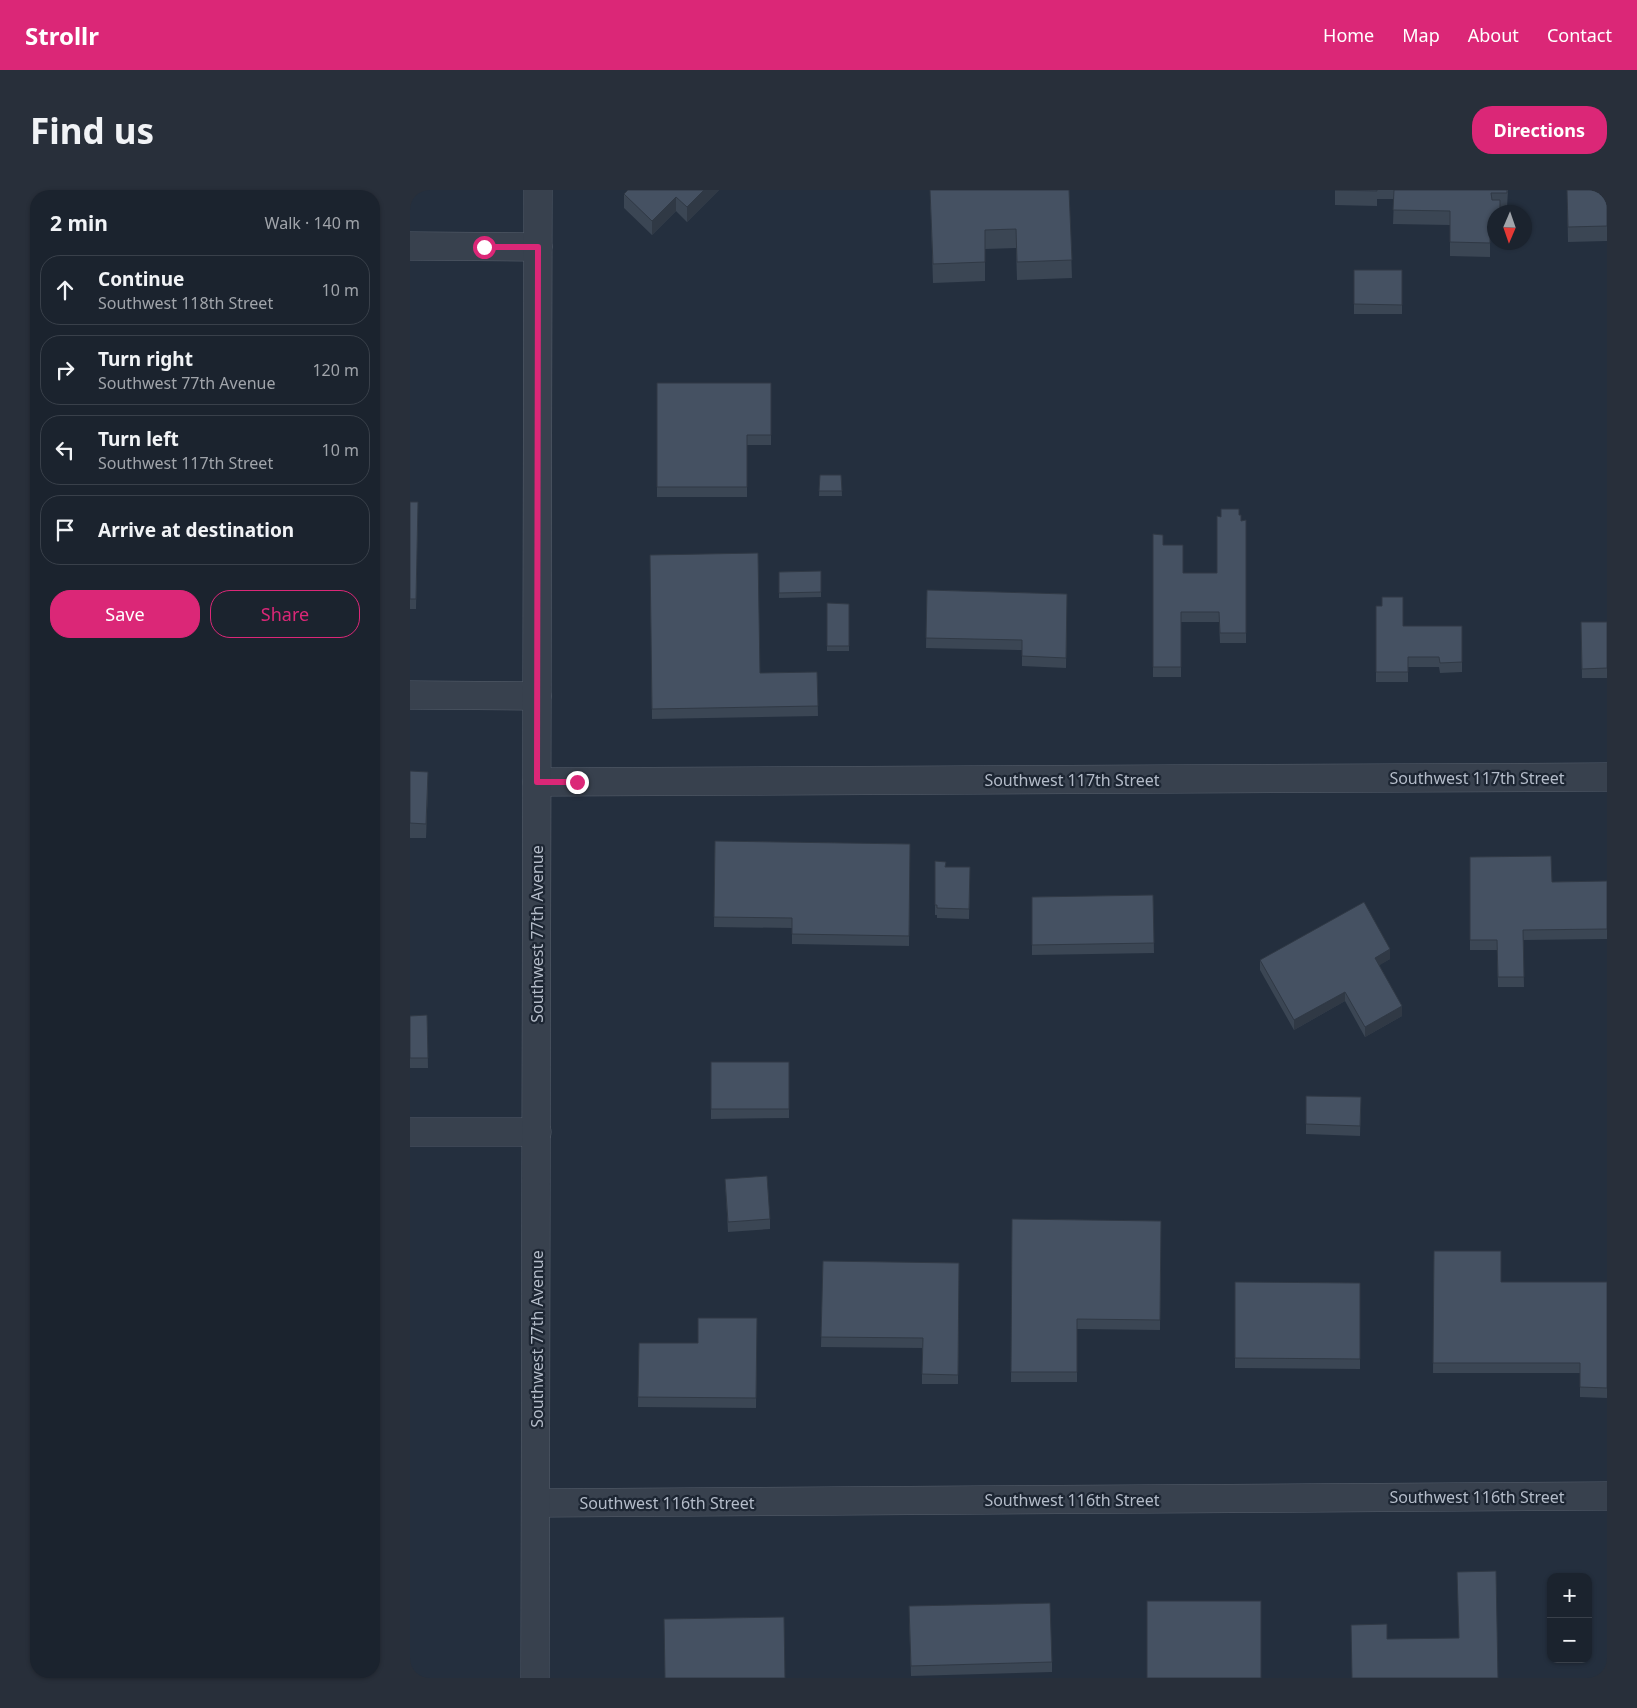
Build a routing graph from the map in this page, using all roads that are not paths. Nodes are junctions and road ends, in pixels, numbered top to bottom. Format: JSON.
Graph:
{"nodes":[{"id":1,"x":538,"y":190,"type":"edge"},
{"id":2,"x":410,"y":246,"type":"edge"},
{"id":3,"x":538,"y":247,"type":"junction"},
{"id":4,"x":410,"y":695,"type":"edge"},
{"id":5,"x":537,"y":696,"type":"junction"},
{"id":6,"x":1607,"y":778,"type":"edge"},
{"id":7,"x":537,"y":782,"type":"junction"},
{"id":8,"x":410,"y":1132,"type":"edge"},
{"id":9,"x":537,"y":1132,"type":"junction"},
{"id":10,"x":1607,"y":1496,"type":"edge"},
{"id":11,"x":537,"y":1503,"type":"junction"},
{"id":12,"x":536,"y":1678,"type":"edge"}],
"edges":[{"from":1,"to":3,"type":"street","name":"Southwest 77th Avenue"},
{"from":2,"to":3,"type":"street"},
{"from":3,"to":5,"type":"street","name":"Southwest 77th Avenue"},
{"from":4,"to":5,"type":"street"},
{"from":5,"to":7,"type":"street","name":"Southwest 77th Avenue"},
{"from":6,"to":7,"type":"street","name":"Southwest 117th Street"},
{"from":7,"to":9,"type":"street","name":"Southwest 77th Avenue"},
{"from":8,"to":9,"type":"street"},
{"from":9,"to":11,"type":"street","name":"Southwest 77th Avenue"},
{"from":10,"to":11,"type":"street","name":"Southwest 116th Street"},
{"from":11,"to":12,"type":"street","name":"Southwest 77th Avenue"}]}
